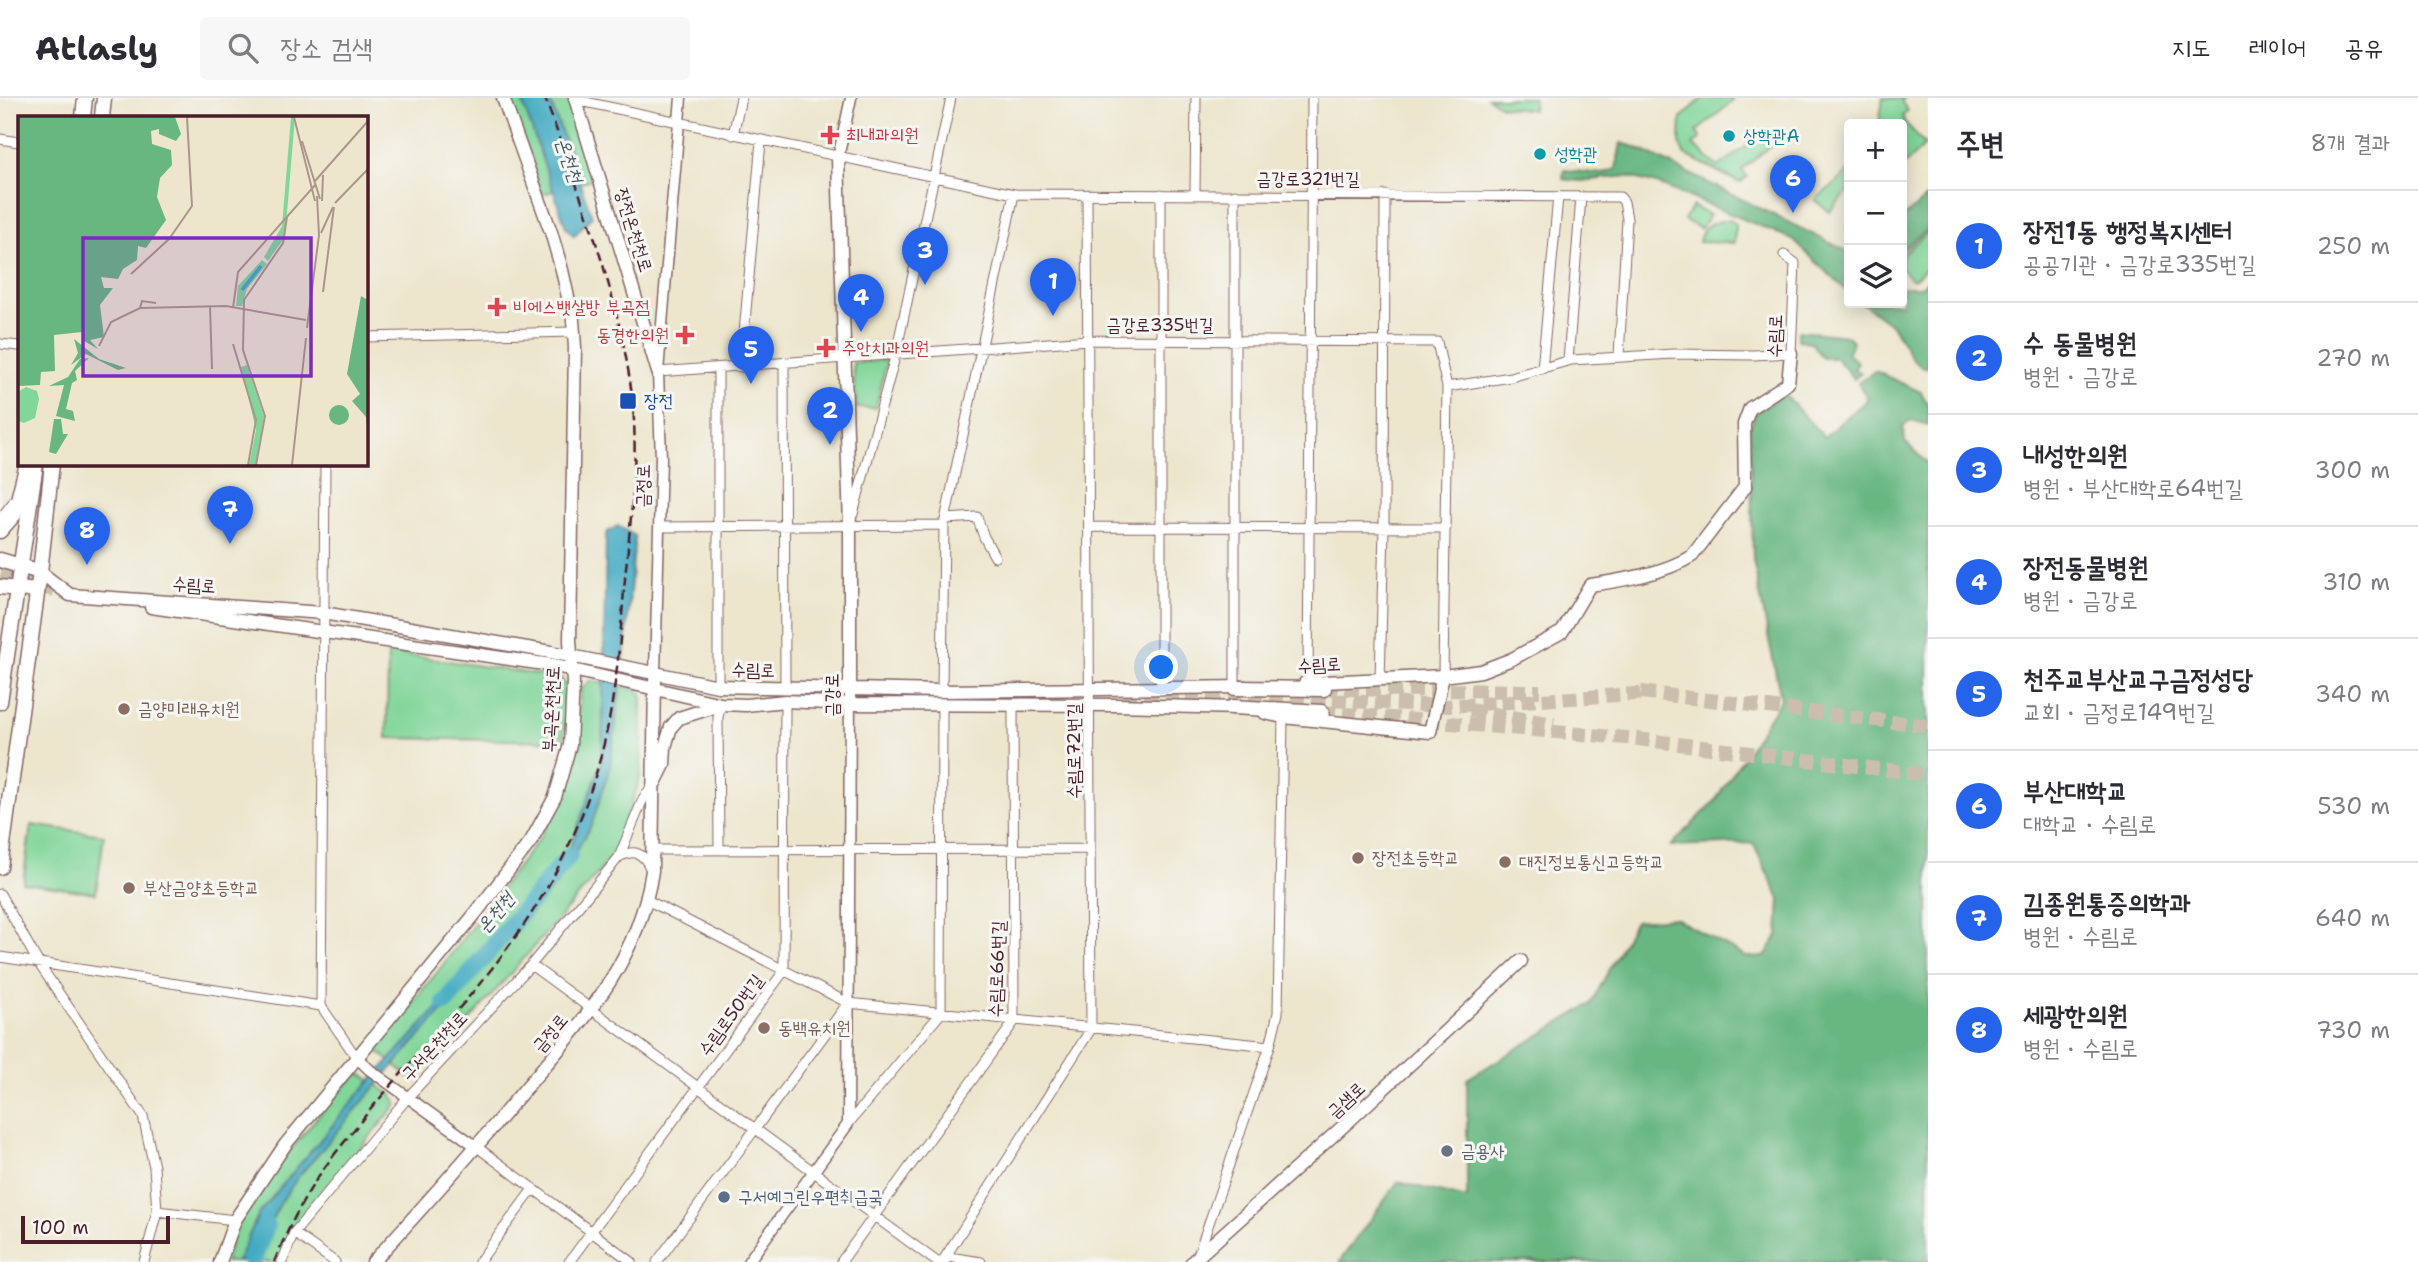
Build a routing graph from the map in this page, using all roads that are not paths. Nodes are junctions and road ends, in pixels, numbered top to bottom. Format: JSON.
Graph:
{"nodes":[{"id":1,"x":85,"y":98,"type":"edge"},
{"id":2,"x":104,"y":98,"type":"edge"},
{"id":3,"x":503,"y":98,"type":"edge"},
{"id":4,"x":681,"y":98,"type":"edge"},
{"id":5,"x":741,"y":98,"type":"edge"},
{"id":6,"x":851,"y":98,"type":"edge"},
{"id":7,"x":951,"y":98,"type":"edge"},
{"id":8,"x":1196,"y":98,"type":"edge"},
{"id":9,"x":1312,"y":98,"type":"edge"},
{"id":10,"x":575,"y":99,"type":"edge"},
{"id":11,"x":83,"y":116,"type":"edge"},
{"id":12,"x":102,"y":116,"type":"edge"},
{"id":13,"x":679,"y":122,"type":"junction"},
{"id":14,"x":733,"y":135,"type":"junction"},
{"id":15,"x":0,"y":139,"type":"edge"},
{"id":16,"x":761,"y":141,"type":"junction"},
{"id":17,"x":18,"y":142,"type":"edge"},
{"id":18,"x":838,"y":158,"type":"junction"},
{"id":19,"x":933,"y":178,"type":"junction"},
{"id":20,"x":1014,"y":194,"type":"junction"},
{"id":21,"x":1161,"y":194,"type":"junction"},
{"id":22,"x":1195,"y":194,"type":"junction"},
{"id":23,"x":1235,"y":194,"type":"junction"},
{"id":24,"x":1087,"y":195,"type":"junction"},
{"id":25,"x":1311,"y":195,"type":"junction"},
{"id":26,"x":1385,"y":195,"type":"junction"},
{"id":27,"x":1558,"y":197,"type":"junction"},
{"id":28,"x":1581,"y":197,"type":"junction"},
{"id":29,"x":1784,"y":254,"type":"dead end"},
{"id":30,"x":574,"y":332,"type":"junction"},
{"id":31,"x":368,"y":337,"type":"edge"},
{"id":32,"x":1088,"y":340,"type":"junction"},
{"id":33,"x":1161,"y":341,"type":"junction"},
{"id":34,"x":1235,"y":341,"type":"junction"},
{"id":35,"x":1311,"y":341,"type":"junction"},
{"id":36,"x":1384,"y":342,"type":"junction"},
{"id":37,"x":0,"y":344,"type":"edge"},
{"id":38,"x":18,"y":346,"type":"edge"},
{"id":39,"x":981,"y":349,"type":"junction"},
{"id":40,"x":896,"y":353,"type":"junction"},
{"id":41,"x":1791,"y":353,"type":"junction"},
{"id":42,"x":1619,"y":356,"type":"junction"},
{"id":43,"x":843,"y":359,"type":"junction"},
{"id":44,"x":1568,"y":361,"type":"junction"},
{"id":45,"x":784,"y":363,"type":"junction"},
{"id":46,"x":741,"y":367,"type":"junction"},
{"id":47,"x":718,"y":368,"type":"junction"},
{"id":48,"x":1542,"y":369,"type":"junction"},
{"id":49,"x":658,"y":372,"type":"junction"},
{"id":50,"x":1447,"y":387,"type":"junction"},
{"id":51,"x":36,"y":466,"type":"edge"},
{"id":52,"x":51,"y":466,"type":"edge"},
{"id":53,"x":326,"y":466,"type":"edge"},
{"id":54,"x":25,"y":471,"type":"edge"},
{"id":55,"x":0,"y":519,"type":"edge"},
{"id":56,"x":945,"y":522,"type":"junction"},
{"id":57,"x":785,"y":525,"type":"junction"},
{"id":58,"x":850,"y":526,"type":"junction"},
{"id":59,"x":660,"y":527,"type":"junction"},
{"id":60,"x":719,"y":527,"type":"junction"},
{"id":61,"x":1089,"y":527,"type":"junction"},
{"id":62,"x":1162,"y":527,"type":"junction"},
{"id":63,"x":1235,"y":528,"type":"junction"},
{"id":64,"x":1310,"y":528,"type":"junction"},
{"id":65,"x":1384,"y":528,"type":"junction"},
{"id":66,"x":1446,"y":528,"type":"junction"},
{"id":67,"x":0,"y":531,"type":"edge"},
{"id":68,"x":995,"y":557,"type":"dead end"},
{"id":69,"x":0,"y":560,"type":"edge"},
{"id":70,"x":21,"y":566,"type":"junction"},
{"id":71,"x":40,"y":572,"type":"junction"},
{"id":72,"x":0,"y":586,"type":"edge"},
{"id":73,"x":17,"y":589,"type":"junction"},
{"id":74,"x":37,"y":591,"type":"junction"},
{"id":75,"x":70,"y":595,"type":"junction"},
{"id":76,"x":323,"y":613,"type":"junction"},
{"id":77,"x":323,"y":633,"type":"junction"},
{"id":78,"x":576,"y":664,"type":"junction"},
{"id":79,"x":655,"y":672,"type":"junction"},
{"id":80,"x":1443,"y":676,"type":"junction"},
{"id":81,"x":1,"y":678,"type":"edge"},
{"id":82,"x":1380,"y":680,"type":"junction"},
{"id":83,"x":1308,"y":682,"type":"junction"},
{"id":84,"x":654,"y":687,"type":"junction"},
{"id":85,"x":718,"y":687,"type":"junction"},
{"id":86,"x":1235,"y":688,"type":"junction"},
{"id":87,"x":1324,"y":689,"type":"tunnel mouth"},
{"id":88,"x":1090,"y":690,"type":"junction"},
{"id":89,"x":1161,"y":690,"type":"junction"},
{"id":90,"x":785,"y":694,"type":"junction"},
{"id":91,"x":850,"y":697,"type":"junction"},
{"id":92,"x":942,"y":698,"type":"junction"},
{"id":93,"x":0,"y":702,"type":"edge"},
{"id":94,"x":721,"y":704,"type":"junction"},
{"id":95,"x":1090,"y":705,"type":"junction"},
{"id":96,"x":1013,"y":706,"type":"junction"},
{"id":97,"x":1233,"y":707,"type":"joint"},
{"id":98,"x":1322,"y":712,"type":"tunnel mouth"},
{"id":99,"x":1286,"y":713,"type":"junction"},
{"id":100,"x":654,"y":783,"type":"junction"},
{"id":101,"x":719,"y":849,"type":"junction"},
{"id":102,"x":784,"y":849,"type":"junction"},
{"id":103,"x":849,"y":849,"type":"junction"},
{"id":104,"x":941,"y":849,"type":"junction"},
{"id":105,"x":1015,"y":849,"type":"junction"},
{"id":106,"x":1090,"y":849,"type":"junction"},
{"id":107,"x":653,"y":850,"type":"junction"},
{"id":108,"x":619,"y":858,"type":"junction"},
{"id":109,"x":0,"y":867,"type":"edge"},
{"id":110,"x":652,"y":871,"type":"junction"},
{"id":111,"x":0,"y":894,"type":"edge"},
{"id":112,"x":647,"y":900,"type":"junction"},
{"id":113,"x":0,"y":957,"type":"edge"},
{"id":114,"x":1521,"y":961,"type":"dead end"},
{"id":115,"x":39,"y":964,"type":"junction"},
{"id":116,"x":531,"y":965,"type":"junction"},
{"id":117,"x":784,"y":971,"type":"junction"},
{"id":118,"x":848,"y":1003,"type":"junction"},
{"id":119,"x":321,"y":1006,"type":"junction"},
{"id":120,"x":592,"y":1009,"type":"junction"},
{"id":121,"x":940,"y":1013,"type":"junction"},
{"id":122,"x":1014,"y":1022,"type":"junction"},
{"id":123,"x":1091,"y":1029,"type":"junction"},
{"id":124,"x":1270,"y":1046,"type":"junction"},
{"id":125,"x":356,"y":1057,"type":"junction"},
{"id":126,"x":698,"y":1088,"type":"junction"},
{"id":127,"x":406,"y":1095,"type":"junction"},
{"id":128,"x":848,"y":1124,"type":"junction"},
{"id":129,"x":754,"y":1129,"type":"junction"},
{"id":130,"x":477,"y":1147,"type":"junction"},
{"id":131,"x":813,"y":1173,"type":"junction"},
{"id":132,"x":533,"y":1189,"type":"junction"},
{"id":133,"x":157,"y":1211,"type":"junction"},
{"id":134,"x":874,"y":1216,"type":"junction"},
{"id":135,"x":234,"y":1220,"type":"junction"},
{"id":136,"x":592,"y":1231,"type":"junction"},
{"id":137,"x":294,"y":1233,"type":"junction"},
{"id":138,"x":1195,"y":1259,"type":"edge"},
{"id":139,"x":144,"y":1262,"type":"edge"},
{"id":140,"x":220,"y":1262,"type":"edge"},
{"id":141,"x":282,"y":1262,"type":"edge"},
{"id":142,"x":335,"y":1262,"type":"edge"},
{"id":143,"x":373,"y":1262,"type":"edge"},
{"id":144,"x":478,"y":1262,"type":"edge"},
{"id":145,"x":569,"y":1262,"type":"edge"},
{"id":146,"x":632,"y":1262,"type":"edge"},
{"id":147,"x":657,"y":1262,"type":"edge"},
{"id":148,"x":748,"y":1262,"type":"edge"},
{"id":149,"x":841,"y":1262,"type":"edge"},
{"id":150,"x":941,"y":1262,"type":"edge"},
{"id":151,"x":981,"y":1262,"type":"edge"}],
"edges":[{"from":1,"to":11,"type":"main road"},
{"from":2,"to":12,"type":"main road"},
{"from":3,"to":30,"type":"main road","name":"부곡온천천로"},
{"from":4,"to":13,"type":"street","name":"금정로"},
{"from":5,"to":14,"type":"street"},
{"from":6,"to":18,"type":"street","name":"금강로"},
{"from":7,"to":19,"type":"street"},
{"from":8,"to":22,"type":"street"},
{"from":9,"to":25,"type":"street"},
{"from":10,"to":13,"type":"street"},
{"from":10,"to":49,"type":"main road","name":"장전온천천로"},
{"from":13,"to":14,"type":"street"},
{"from":13,"to":49,"type":"street","name":"금정로"},
{"from":14,"to":16,"type":"street"},
{"from":15,"to":17,"type":"street"},
{"from":16,"to":18,"type":"street"},
{"from":16,"to":46,"type":"street"},
{"from":18,"to":19,"type":"street","name":"금강로321번길"},
{"from":18,"to":43,"type":"main road","name":"금강로"},
{"from":19,"to":20,"type":"street","name":"금강로321번길"},
{"from":19,"to":40,"type":"street"},
{"from":20,"to":24,"type":"street","name":"금강로321번길"},
{"from":20,"to":39,"type":"street"},
{"from":21,"to":22,"type":"street","name":"금강로321번길"},
{"from":21,"to":24,"type":"street","name":"금강로321번길"},
{"from":21,"to":33,"type":"street"},
{"from":22,"to":23,"type":"street","name":"금강로321번길"},
{"from":23,"to":25,"type":"street","name":"금강로321번길"},
{"from":23,"to":34,"type":"street"},
{"from":24,"to":32,"type":"street","name":"수림로72번길"},
{"from":25,"to":26,"type":"street","name":"금강로321번길"},
{"from":25,"to":35,"type":"street"},
{"from":26,"to":27,"type":"street","name":"금강로321번길"},
{"from":26,"to":36,"type":"street"},
{"from":27,"to":28,"type":"street","name":"금강로321번길"},
{"from":27,"to":48,"type":"street"},
{"from":28,"to":42,"type":"street","name":"금강로321번길"},
{"from":28,"to":44,"type":"street"},
{"from":29,"to":41,"type":"street","name":"수림로"},
{"from":30,"to":31,"type":"street"},
{"from":30,"to":78,"type":"main road","name":"부곡온천천로"},
{"from":32,"to":33,"type":"street","name":"금강로335번길"},
{"from":32,"to":39,"type":"street","name":"금강로335번길"},
{"from":32,"to":61,"type":"street","name":"수림로72번길"},
{"from":33,"to":34,"type":"street","name":"금강로335번길"},
{"from":33,"to":62,"type":"street"},
{"from":34,"to":35,"type":"street","name":"금강로335번길"},
{"from":34,"to":63,"type":"street"},
{"from":35,"to":36,"type":"street","name":"금강로335번길"},
{"from":35,"to":64,"type":"street"},
{"from":36,"to":50,"type":"street","name":"금강로335번길"},
{"from":36,"to":65,"type":"street"},
{"from":37,"to":38,"type":"street"},
{"from":39,"to":40,"type":"street","name":"금강로335번길"},
{"from":39,"to":56,"type":"street"},
{"from":40,"to":43,"type":"street","name":"금강로335번길"},
{"from":40,"to":58,"type":"street"},
{"from":41,"to":42,"type":"street"},
{"from":41,"to":80,"type":"main road","name":"수림로"},
{"from":42,"to":44,"type":"street"},
{"from":43,"to":45,"type":"street","name":"금강로335번길"},
{"from":43,"to":58,"type":"main road","name":"금강로"},
{"from":44,"to":48,"type":"street"},
{"from":45,"to":46,"type":"street","name":"금강로335번길"},
{"from":45,"to":57,"type":"street","name":"수림로50번길"},
{"from":46,"to":47,"type":"street","name":"금강로335번길"},
{"from":47,"to":49,"type":"street","name":"금강로335번길"},
{"from":47,"to":60,"type":"street"},
{"from":48,"to":50,"type":"street"},
{"from":49,"to":59,"type":"street","name":"금정로"},
{"from":50,"to":66,"type":"street"},
{"from":51,"to":70,"type":"main road"},
{"from":52,"to":71,"type":"main road"},
{"from":53,"to":76,"type":"street"},
{"from":54,"to":55,"type":"street"},
{"from":54,"to":67,"type":"main road"},
{"from":56,"to":58,"type":"street"},
{"from":56,"to":68,"type":"street"},
{"from":56,"to":92,"type":"street"},
{"from":57,"to":58,"type":"street"},
{"from":57,"to":60,"type":"street"},
{"from":57,"to":90,"type":"street","name":"수림로50번길"},
{"from":58,"to":91,"type":"main road","name":"금강로"},
{"from":59,"to":60,"type":"street"},
{"from":59,"to":79,"type":"street","name":"금정로"},
{"from":60,"to":85,"type":"street"},
{"from":61,"to":62,"type":"street"},
{"from":61,"to":88,"type":"street","name":"수림로72번길"},
{"from":62,"to":63,"type":"street"},
{"from":62,"to":89,"type":"street"},
{"from":63,"to":64,"type":"street"},
{"from":63,"to":86,"type":"street"},
{"from":64,"to":65,"type":"street"},
{"from":64,"to":83,"type":"street"},
{"from":65,"to":66,"type":"street"},
{"from":65,"to":82,"type":"street"},
{"from":66,"to":80,"type":"street"},
{"from":69,"to":70,"type":"main road"},
{"from":70,"to":71,"type":"main road"},
{"from":70,"to":73,"type":"main road"},
{"from":71,"to":74,"type":"main road"},
{"from":71,"to":75,"type":"main road","name":"수림로"},
{"from":72,"to":73,"type":"main road"},
{"from":73,"to":74,"type":"main road"},
{"from":73,"to":81,"type":"main road"},
{"from":74,"to":75,"type":"main road","name":"수림로"},
{"from":74,"to":109,"type":"main road"},
{"from":75,"to":76,"type":"main road","name":"수림로"},
{"from":75,"to":77,"type":"main road","name":"수림로"},
{"from":76,"to":77,"type":"street"},
{"from":76,"to":78,"type":"main road","name":"수림로"},
{"from":77,"to":78,"type":"main road","name":"수림로"},
{"from":77,"to":119,"type":"street"},
{"from":78,"to":79,"type":"main road","name":"수림로"},
{"from":78,"to":84,"type":"main road","name":"수림로"},
{"from":78,"to":125,"type":"main road","name":"부곡온천천로"},
{"from":79,"to":84,"type":"main road","name":"금정로"},
{"from":79,"to":85,"type":"main road","name":"수림로"},
{"from":80,"to":82,"type":"main road","name":"수림로"},
{"from":80,"to":99,"type":"main road"},
{"from":81,"to":93,"type":"main road"},
{"from":82,"to":83,"type":"main road","name":"수림로"},
{"from":83,"to":86,"type":"main road","name":"수림로"},
{"from":84,"to":94,"type":"main road","name":"수림로"},
{"from":84,"to":100,"type":"main road","name":"금정로"},
{"from":85,"to":90,"type":"main road","name":"수림로"},
{"from":86,"to":87,"type":"main road"},
{"from":86,"to":89,"type":"main road","name":"수림로"},
{"from":88,"to":89,"type":"main road","name":"수림로"},
{"from":88,"to":92,"type":"main road","name":"수림로"},
{"from":88,"to":95,"type":"street","name":"수림로72번길"},
{"from":90,"to":91,"type":"main road","name":"수림로"},
{"from":90,"to":94,"type":"main road","name":"수림로"},
{"from":90,"to":102,"type":"street","name":"수림로50번길"},
{"from":91,"to":92,"type":"main road","name":"수림로"},
{"from":91,"to":103,"type":"street","name":"금강로"},
{"from":92,"to":96,"type":"main road","name":"수림로"},
{"from":92,"to":104,"type":"street"},
{"from":94,"to":100,"type":"main road"},
{"from":94,"to":101,"type":"street","name":"수림로"},
{"from":95,"to":96,"type":"main road","name":"수림로"},
{"from":95,"to":97,"type":"main road","name":"수림로"},
{"from":95,"to":106,"type":"street","name":"수림로72번길"},
{"from":96,"to":105,"type":"street","name":"수림로66번길"},
{"from":97,"to":99,"type":"main road"},
{"from":98,"to":99,"type":"main road"},
{"from":99,"to":124,"type":"street"},
{"from":100,"to":107,"type":"main road","name":"금정로"},
{"from":100,"to":108,"type":"street","name":"구서온천천로"},
{"from":101,"to":102,"type":"street"},
{"from":101,"to":107,"type":"street"},
{"from":102,"to":103,"type":"street"},
{"from":102,"to":117,"type":"street","name":"수림로50번길"},
{"from":103,"to":104,"type":"street"},
{"from":103,"to":118,"type":"street","name":"금강로"},
{"from":104,"to":105,"type":"street"},
{"from":104,"to":121,"type":"street"},
{"from":105,"to":106,"type":"street"},
{"from":105,"to":122,"type":"street","name":"수림로66번길"},
{"from":106,"to":123,"type":"street","name":"수림로72번길"},
{"from":107,"to":110,"type":"main road","name":"금정로"},
{"from":108,"to":110,"type":"street"},
{"from":108,"to":116,"type":"street","name":"구서온천천로"},
{"from":110,"to":112,"type":"main road","name":"금정로"},
{"from":111,"to":115,"type":"street"},
{"from":112,"to":117,"type":"street"},
{"from":112,"to":120,"type":"main road","name":"금정로"},
{"from":113,"to":115,"type":"street"},
{"from":114,"to":138,"type":"main road","name":"금샘로"},
{"from":115,"to":119,"type":"street"},
{"from":115,"to":133,"type":"street"},
{"from":116,"to":120,"type":"street"},
{"from":116,"to":127,"type":"street","name":"구서온천천로"},
{"from":117,"to":118,"type":"street"},
{"from":117,"to":126,"type":"street","name":"수림로50번길"},
{"from":118,"to":121,"type":"street"},
{"from":118,"to":128,"type":"street","name":"금강로"},
{"from":118,"to":129,"type":"street"},
{"from":119,"to":125,"type":"street"},
{"from":120,"to":126,"type":"street"},
{"from":120,"to":130,"type":"main road","name":"금정로"},
{"from":121,"to":122,"type":"street"},
{"from":121,"to":128,"type":"street"},
{"from":122,"to":123,"type":"street"},
{"from":122,"to":134,"type":"street","name":"수림로66번길"},
{"from":123,"to":124,"type":"street"},
{"from":123,"to":150,"type":"street"},
{"from":124,"to":138,"type":"street"},
{"from":125,"to":127,"type":"street"},
{"from":125,"to":135,"type":"main road","name":"부곡온천천로"},
{"from":126,"to":129,"type":"street"},
{"from":126,"to":136,"type":"street","name":"수림로50번길"},
{"from":127,"to":130,"type":"street"},
{"from":127,"to":137,"type":"street","name":"구서온천천로"},
{"from":128,"to":131,"type":"street"},
{"from":129,"to":131,"type":"street"},
{"from":129,"to":147,"type":"street"},
{"from":130,"to":132,"type":"street"},
{"from":130,"to":143,"type":"main road","name":"금정로"},
{"from":131,"to":134,"type":"street"},
{"from":131,"to":148,"type":"street"},
{"from":132,"to":136,"type":"street"},
{"from":132,"to":144,"type":"street"},
{"from":133,"to":135,"type":"street"},
{"from":133,"to":139,"type":"street"},
{"from":134,"to":149,"type":"street","name":"수림로66번길"},
{"from":134,"to":150,"type":"street"},
{"from":135,"to":140,"type":"main road","name":"부곡온천천로"},
{"from":136,"to":145,"type":"street","name":"수림로50번길"},
{"from":136,"to":146,"type":"street"},
{"from":137,"to":141,"type":"street","name":"구서온천천로"},
{"from":137,"to":142,"type":"street"},
{"from":150,"to":151,"type":"street"}]}
